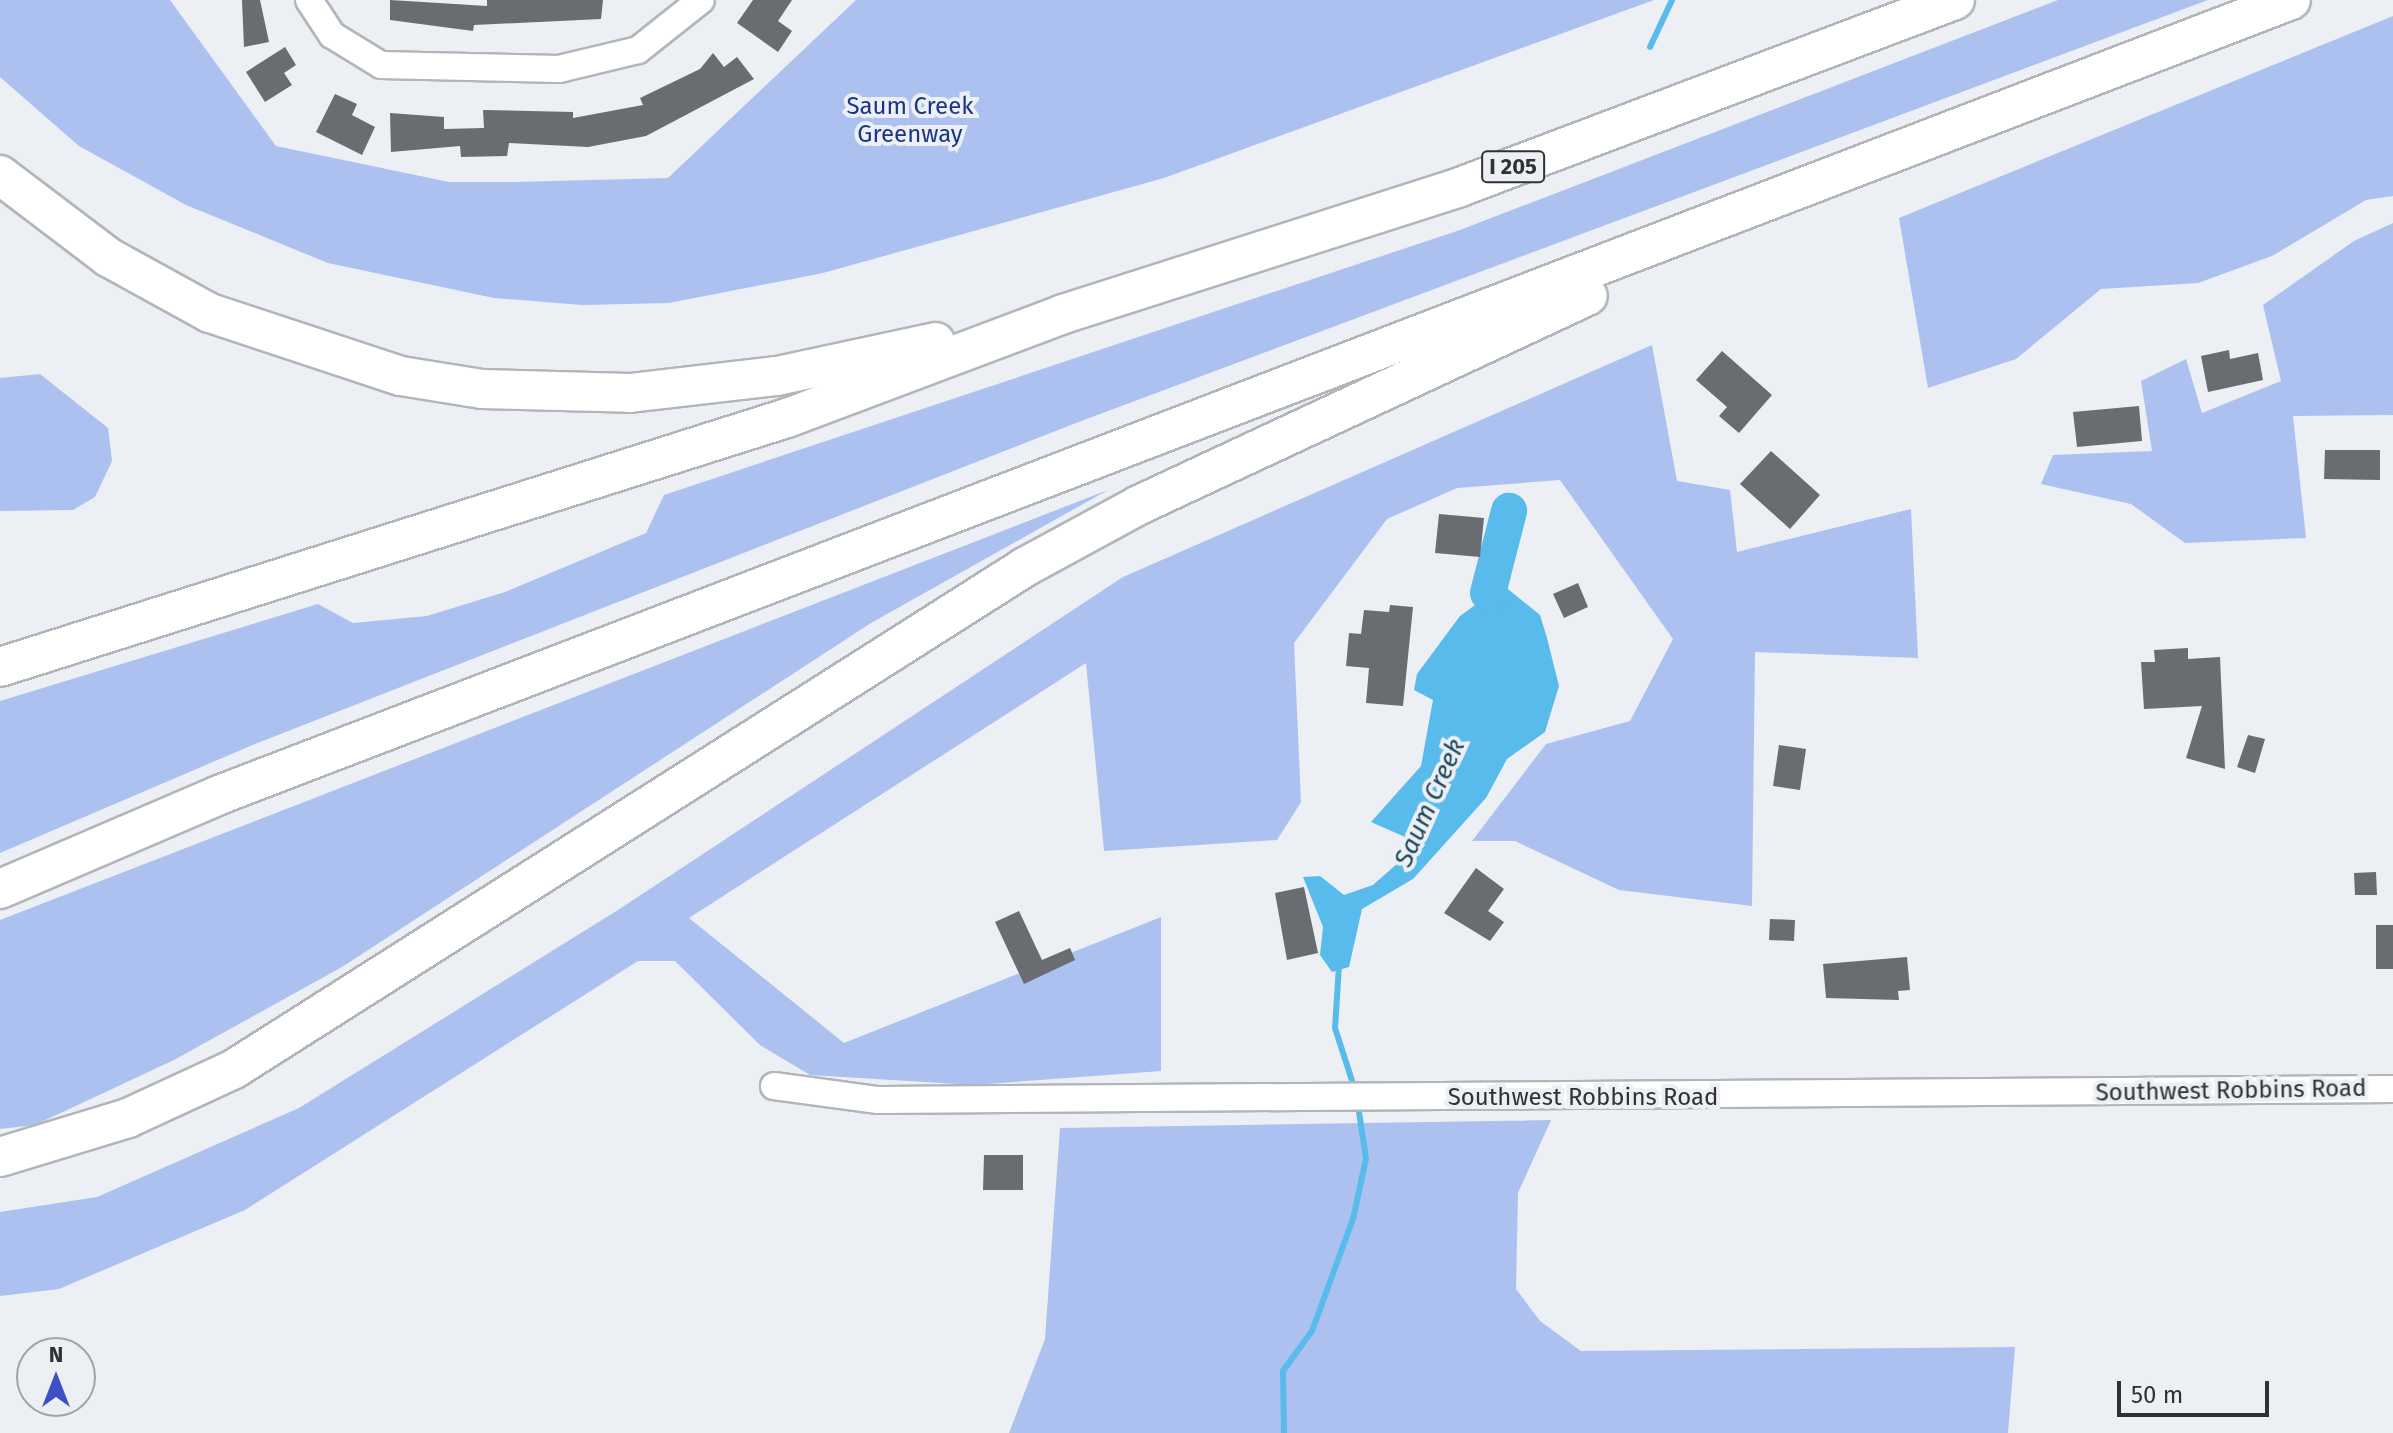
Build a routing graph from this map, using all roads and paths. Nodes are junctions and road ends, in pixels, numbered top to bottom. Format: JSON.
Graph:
{"nodes":[{"id":1,"x":309,"y":0,"type":"edge"},
{"id":2,"x":701,"y":0,"type":"edge"},
{"id":3,"x":1955,"y":0,"type":"edge"},
{"id":4,"x":2291,"y":0,"type":"edge"},
{"id":5,"x":0,"y":175,"type":"edge"},
{"id":6,"x":1835,"y":180,"type":"junction"},
{"id":7,"x":1063,"y":314,"type":"junction"},
{"id":8,"x":0,"y":667,"type":"edge"},
{"id":9,"x":0,"y":889,"type":"edge"},
{"id":10,"x":774,"y":1086,"type":"dead end"},
{"id":11,"x":2393,"y":1089,"type":"edge"},
{"id":12,"x":0,"y":1157,"type":"edge"}],
"edges":[{"from":1,"to":2,"type":"street"},
{"from":3,"to":7,"type":"highway","number":"I 205"},
{"from":4,"to":6,"type":"highway"},
{"from":5,"to":7,"type":"highway"},
{"from":6,"to":9,"type":"highway"},
{"from":6,"to":12,"type":"highway"},
{"from":7,"to":8,"type":"highway"},
{"from":10,"to":11,"type":"street","name":"Southwest Robbins Road"}]}
